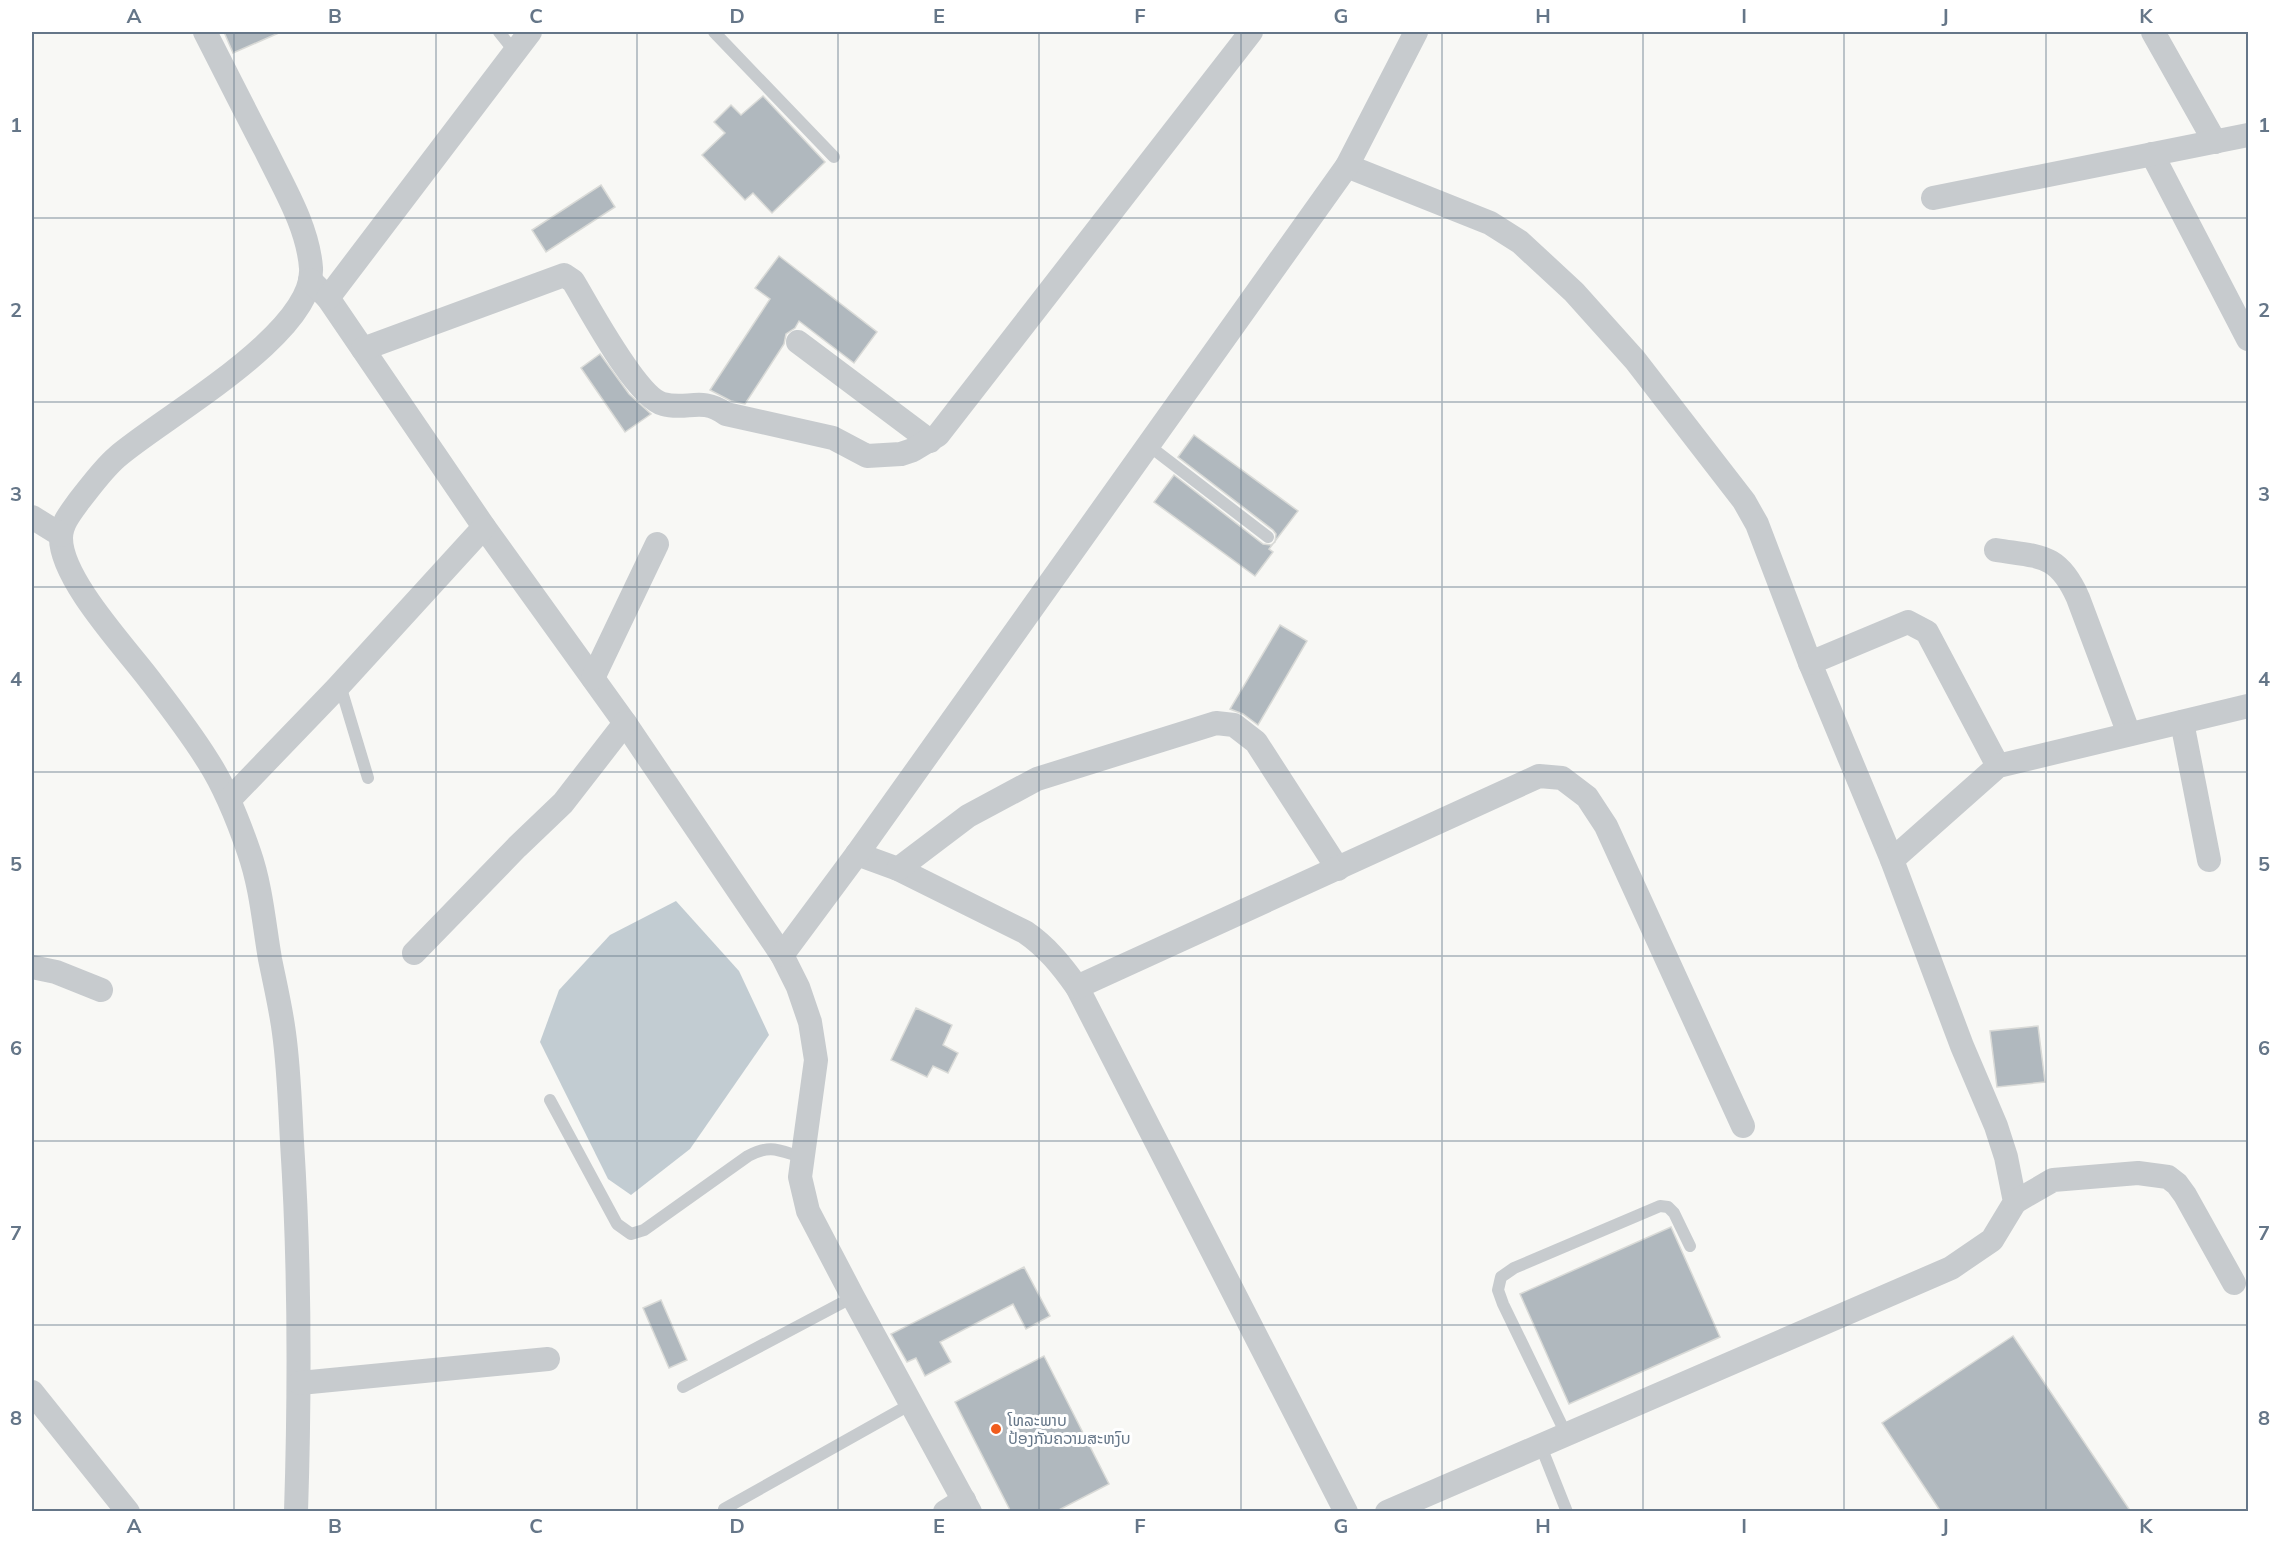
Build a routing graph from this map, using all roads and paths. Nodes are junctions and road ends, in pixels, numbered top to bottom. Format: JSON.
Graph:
{"nodes":[{"id":1,"x":205,"y":32,"type":"edge"},
{"id":2,"x":499,"y":32,"type":"edge"},
{"id":3,"x":530,"y":32,"type":"edge"},
{"id":4,"x":714,"y":32,"type":"edge"},
{"id":5,"x":1251,"y":32,"type":"edge"},
{"id":6,"x":1416,"y":32,"type":"edge"},
{"id":7,"x":2153,"y":32,"type":"edge"},
{"id":8,"x":515,"y":51,"type":"junction"},
{"id":9,"x":2248,"y":135,"type":"edge"},
{"id":10,"x":2215,"y":142,"type":"junction"},
{"id":11,"x":2152,"y":154,"type":"junction"},
{"id":12,"x":834,"y":157,"type":"dead end"},
{"id":13,"x":1347,"y":166,"type":"junction"},
{"id":14,"x":1933,"y":198,"type":"dead end"},
{"id":15,"x":310,"y":280,"type":"junction"},
{"id":16,"x":328,"y":297,"type":"junction"},
{"id":17,"x":2248,"y":339,"type":"edge"},
{"id":18,"x":798,"y":342,"type":"dead end"},
{"id":19,"x":363,"y":349,"type":"junction"},
{"id":20,"x":930,"y":441,"type":"junction"},
{"id":21,"x":1148,"y":445,"type":"junction"},
{"id":22,"x":32,"y":517,"type":"edge"},
{"id":23,"x":484,"y":527,"type":"junction"},
{"id":24,"x":61,"y":535,"type":"junction"},
{"id":25,"x":1268,"y":537,"type":"dead end"},
{"id":26,"x":657,"y":544,"type":"dead end"},
{"id":27,"x":1996,"y":550,"type":"dead end"},
{"id":28,"x":1810,"y":663,"type":"junction"},
{"id":29,"x":593,"y":678,"type":"junction"},
{"id":30,"x":340,"y":685,"type":"junction"},
{"id":31,"x":2248,"y":706,"type":"edge"},
{"id":32,"x":2182,"y":722,"type":"junction"},
{"id":33,"x":625,"y":723,"type":"junction"},
{"id":34,"x":2129,"y":734,"type":"junction"},
{"id":35,"x":1998,"y":766,"type":"junction"},
{"id":36,"x":368,"y":778,"type":"dead end"},
{"id":37,"x":230,"y":799,"type":"junction"},
{"id":38,"x":857,"y":855,"type":"junction"},
{"id":39,"x":1892,"y":860,"type":"junction"},
{"id":40,"x":2210,"y":860,"type":"dead end"},
{"id":41,"x":898,"y":869,"type":"junction"},
{"id":42,"x":1338,"y":869,"type":"junction"},
{"id":43,"x":414,"y":953,"type":"dead end"},
{"id":44,"x":782,"y":955,"type":"junction"},
{"id":45,"x":32,"y":967,"type":"edge"},
{"id":46,"x":1077,"y":987,"type":"junction"},
{"id":47,"x":101,"y":990,"type":"dead end"},
{"id":48,"x":550,"y":1100,"type":"dead end"},
{"id":49,"x":1743,"y":1126,"type":"dead end"},
{"id":50,"x":801,"y":1157,"type":"junction"},
{"id":51,"x":2015,"y":1202,"type":"junction"},
{"id":52,"x":1690,"y":1246,"type":"dead end"},
{"id":53,"x":2234,"y":1283,"type":"dead end"},
{"id":54,"x":853,"y":1297,"type":"junction"},
{"id":55,"x":548,"y":1359,"type":"dead end"},
{"id":56,"x":300,"y":1383,"type":"junction"},
{"id":57,"x":683,"y":1387,"type":"dead end"},
{"id":58,"x":32,"y":1392,"type":"edge"},
{"id":59,"x":911,"y":1404,"type":"junction"},
{"id":60,"x":1566,"y":1434,"type":"junction"},
{"id":61,"x":1540,"y":1444,"type":"junction"},
{"id":62,"x":960,"y":1508,"type":"edge"},
{"id":63,"x":724,"y":1509,"type":"dead end"},
{"id":64,"x":128,"y":1512,"type":"edge"},
{"id":65,"x":296,"y":1512,"type":"edge"},
{"id":66,"x":1346,"y":1512,"type":"edge"},
{"id":67,"x":1387,"y":1512,"type":"edge"},
{"id":68,"x":1567,"y":1512,"type":"edge"}],
"edges":[{"from":1,"to":15,"type":"street"},
{"from":2,"to":8,"type":"lane"},
{"from":3,"to":8,"type":"street"},
{"from":4,"to":12,"type":"lane"},
{"from":5,"to":20,"type":"street"},
{"from":6,"to":13,"type":"street"},
{"from":7,"to":10,"type":"street"},
{"from":8,"to":16,"type":"street"},
{"from":9,"to":10,"type":"street"},
{"from":10,"to":11,"type":"street"},
{"from":11,"to":14,"type":"street"},
{"from":11,"to":17,"type":"street"},
{"from":13,"to":21,"type":"street"},
{"from":13,"to":28,"type":"street"},
{"from":15,"to":16,"type":"street"},
{"from":15,"to":24,"type":"street"},
{"from":16,"to":19,"type":"street"},
{"from":18,"to":20,"type":"street"},
{"from":19,"to":20,"type":"street"},
{"from":19,"to":23,"type":"street"},
{"from":21,"to":25,"type":"lane"},
{"from":21,"to":38,"type":"street"},
{"from":22,"to":24,"type":"street"},
{"from":23,"to":29,"type":"street"},
{"from":23,"to":30,"type":"street"},
{"from":24,"to":37,"type":"street"},
{"from":26,"to":29,"type":"street"},
{"from":27,"to":34,"type":"street"},
{"from":28,"to":35,"type":"street"},
{"from":28,"to":39,"type":"street"},
{"from":29,"to":33,"type":"street"},
{"from":30,"to":36,"type":"lane"},
{"from":30,"to":37,"type":"street"},
{"from":31,"to":32,"type":"street"},
{"from":32,"to":34,"type":"street"},
{"from":32,"to":40,"type":"street"},
{"from":33,"to":43,"type":"street"},
{"from":33,"to":44,"type":"street"},
{"from":34,"to":35,"type":"street"},
{"from":35,"to":39,"type":"street"},
{"from":37,"to":56,"type":"street"},
{"from":38,"to":41,"type":"street"},
{"from":38,"to":44,"type":"street"},
{"from":39,"to":51,"type":"street"},
{"from":41,"to":42,"type":"street"},
{"from":41,"to":46,"type":"street"},
{"from":42,"to":46,"type":"street"},
{"from":42,"to":49,"type":"street"},
{"from":44,"to":50,"type":"street"},
{"from":45,"to":47,"type":"street"},
{"from":46,"to":66,"type":"street"},
{"from":48,"to":50,"type":"lane"},
{"from":50,"to":54,"type":"street"},
{"from":51,"to":53,"type":"street"},
{"from":51,"to":60,"type":"street"},
{"from":52,"to":60,"type":"lane"},
{"from":54,"to":57,"type":"lane"},
{"from":54,"to":59,"type":"street"},
{"from":55,"to":56,"type":"street"},
{"from":56,"to":65,"type":"street"},
{"from":58,"to":64,"type":"street"},
{"from":59,"to":62,"type":"street"},
{"from":59,"to":63,"type":"lane"},
{"from":60,"to":61,"type":"street"},
{"from":61,"to":67,"type":"street"},
{"from":61,"to":68,"type":"lane"}]}
